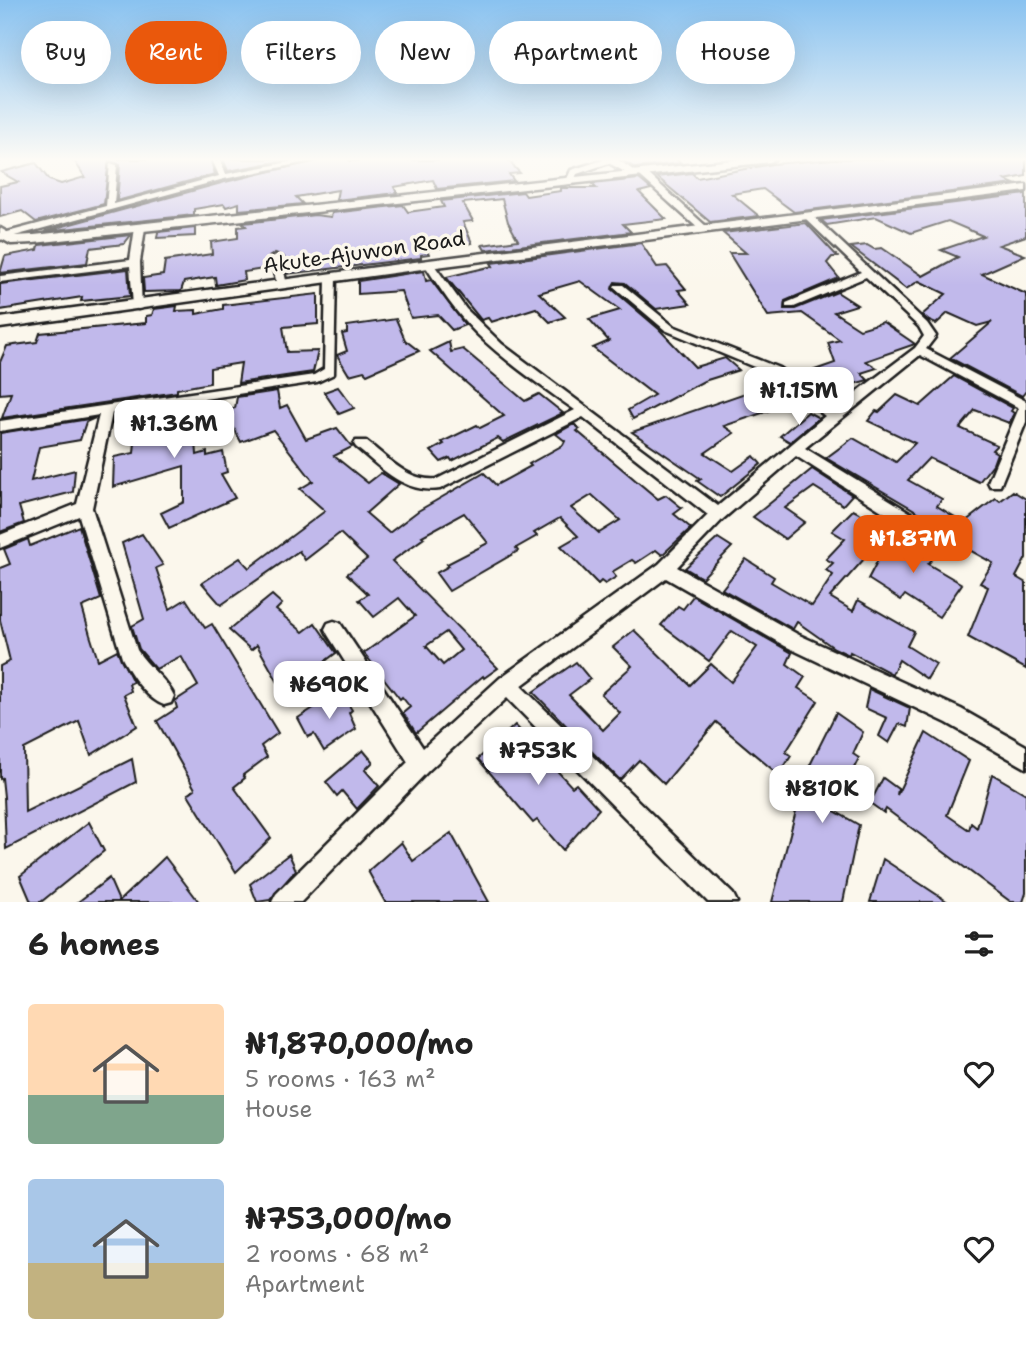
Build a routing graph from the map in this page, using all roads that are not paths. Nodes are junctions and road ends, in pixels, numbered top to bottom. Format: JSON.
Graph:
{"nodes":[{"id":1,"x":110,"y":201,"type":"edge"},
{"id":2,"x":126,"y":201,"type":"edge"},
{"id":3,"x":387,"y":201,"type":"edge"},
{"id":4,"x":671,"y":201,"type":"edge"},
{"id":5,"x":924,"y":201,"type":"edge"},
{"id":6,"x":110,"y":205,"type":"junction"},
{"id":7,"x":808,"y":216,"type":"junction"},
{"id":8,"x":141,"y":228,"type":"junction"},
{"id":9,"x":704,"y":229,"type":"junction"},
{"id":10,"x":2,"y":235,"type":"edge"},
{"id":11,"x":276,"y":258,"type":"dead end"},
{"id":12,"x":135,"y":262,"type":"junction"},
{"id":13,"x":429,"y":264,"type":"junction"},
{"id":14,"x":866,"y":273,"type":"junction"},
{"id":15,"x":331,"y":277,"type":"junction"},
{"id":16,"x":0,"y":279,"type":"edge"},
{"id":17,"x":282,"y":285,"type":"junction"},
{"id":18,"x":619,"y":287,"type":"dead end"},
{"id":19,"x":790,"y":305,"type":"dead end"},
{"id":20,"x":138,"y":306,"type":"junction"},
{"id":21,"x":0,"y":323,"type":"edge"},
{"id":22,"x":919,"y":350,"type":"junction"},
{"id":23,"x":1026,"y":406,"type":"edge"},
{"id":24,"x":107,"y":408,"type":"junction"},
{"id":25,"x":584,"y":411,"type":"junction"},
{"id":26,"x":834,"y":416,"type":"junction"},
{"id":27,"x":0,"y":426,"type":"edge"},
{"id":28,"x":361,"y":444,"type":"dead end"},
{"id":29,"x":797,"y":450,"type":"junction"},
{"id":30,"x":995,"y":482,"type":"dead end"},
{"id":31,"x":84,"y":508,"type":"junction"},
{"id":32,"x":718,"y":515,"type":"junction"},
{"id":33,"x":941,"y":540,"type":"dead end"},
{"id":34,"x":0,"y":542,"type":"edge"},
{"id":35,"x":665,"y":569,"type":"junction"},
{"id":36,"x":334,"y":628,"type":"dead end"},
{"id":37,"x":507,"y":685,"type":"junction"},
{"id":38,"x":164,"y":696,"type":"dead end"},
{"id":39,"x":1026,"y":758,"type":"edge"},
{"id":40,"x":421,"y":764,"type":"junction"},
{"id":41,"x":284,"y":902,"type":"edge"},
{"id":42,"x":725,"y":902,"type":"edge"}],
"edges":[{"from":1,"to":6,"type":"street"},
{"from":2,"to":6,"type":"street"},
{"from":3,"to":8,"type":"main road"},
{"from":4,"to":9,"type":"street"},
{"from":5,"to":7,"type":"main road","name":"Akute-Ajuwon Road"},
{"from":6,"to":10,"type":"street"},
{"from":7,"to":9,"type":"main road","name":"Akute-Ajuwon Road"},
{"from":7,"to":14,"type":"street"},
{"from":8,"to":10,"type":"main road"},
{"from":8,"to":12,"type":"street"},
{"from":9,"to":13,"type":"main road","name":"Akute-Ajuwon Road"},
{"from":11,"to":17,"type":"street"},
{"from":12,"to":16,"type":"street"},
{"from":12,"to":20,"type":"street"},
{"from":13,"to":15,"type":"main road","name":"Akute-Ajuwon Road"},
{"from":13,"to":25,"type":"street"},
{"from":14,"to":19,"type":"street"},
{"from":14,"to":22,"type":"street"},
{"from":15,"to":17,"type":"main road","name":"Akute-Ajuwon Road"},
{"from":15,"to":24,"type":"street"},
{"from":17,"to":20,"type":"main road","name":"Akute-Ajuwon Road"},
{"from":18,"to":26,"type":"street"},
{"from":20,"to":21,"type":"main road","name":"Akute-Ajuwon Road"},
{"from":22,"to":23,"type":"street"},
{"from":22,"to":26,"type":"street"},
{"from":23,"to":30,"type":"street"},
{"from":24,"to":27,"type":"street"},
{"from":24,"to":31,"type":"street"},
{"from":25,"to":28,"type":"street"},
{"from":25,"to":32,"type":"street"},
{"from":26,"to":29,"type":"street"},
{"from":29,"to":32,"type":"street"},
{"from":29,"to":33,"type":"street"},
{"from":31,"to":34,"type":"street"},
{"from":31,"to":38,"type":"street"},
{"from":32,"to":35,"type":"street"},
{"from":35,"to":37,"type":"street"},
{"from":35,"to":39,"type":"street"},
{"from":36,"to":40,"type":"street"},
{"from":37,"to":40,"type":"street"},
{"from":37,"to":42,"type":"street"},
{"from":40,"to":41,"type":"street"}]}
